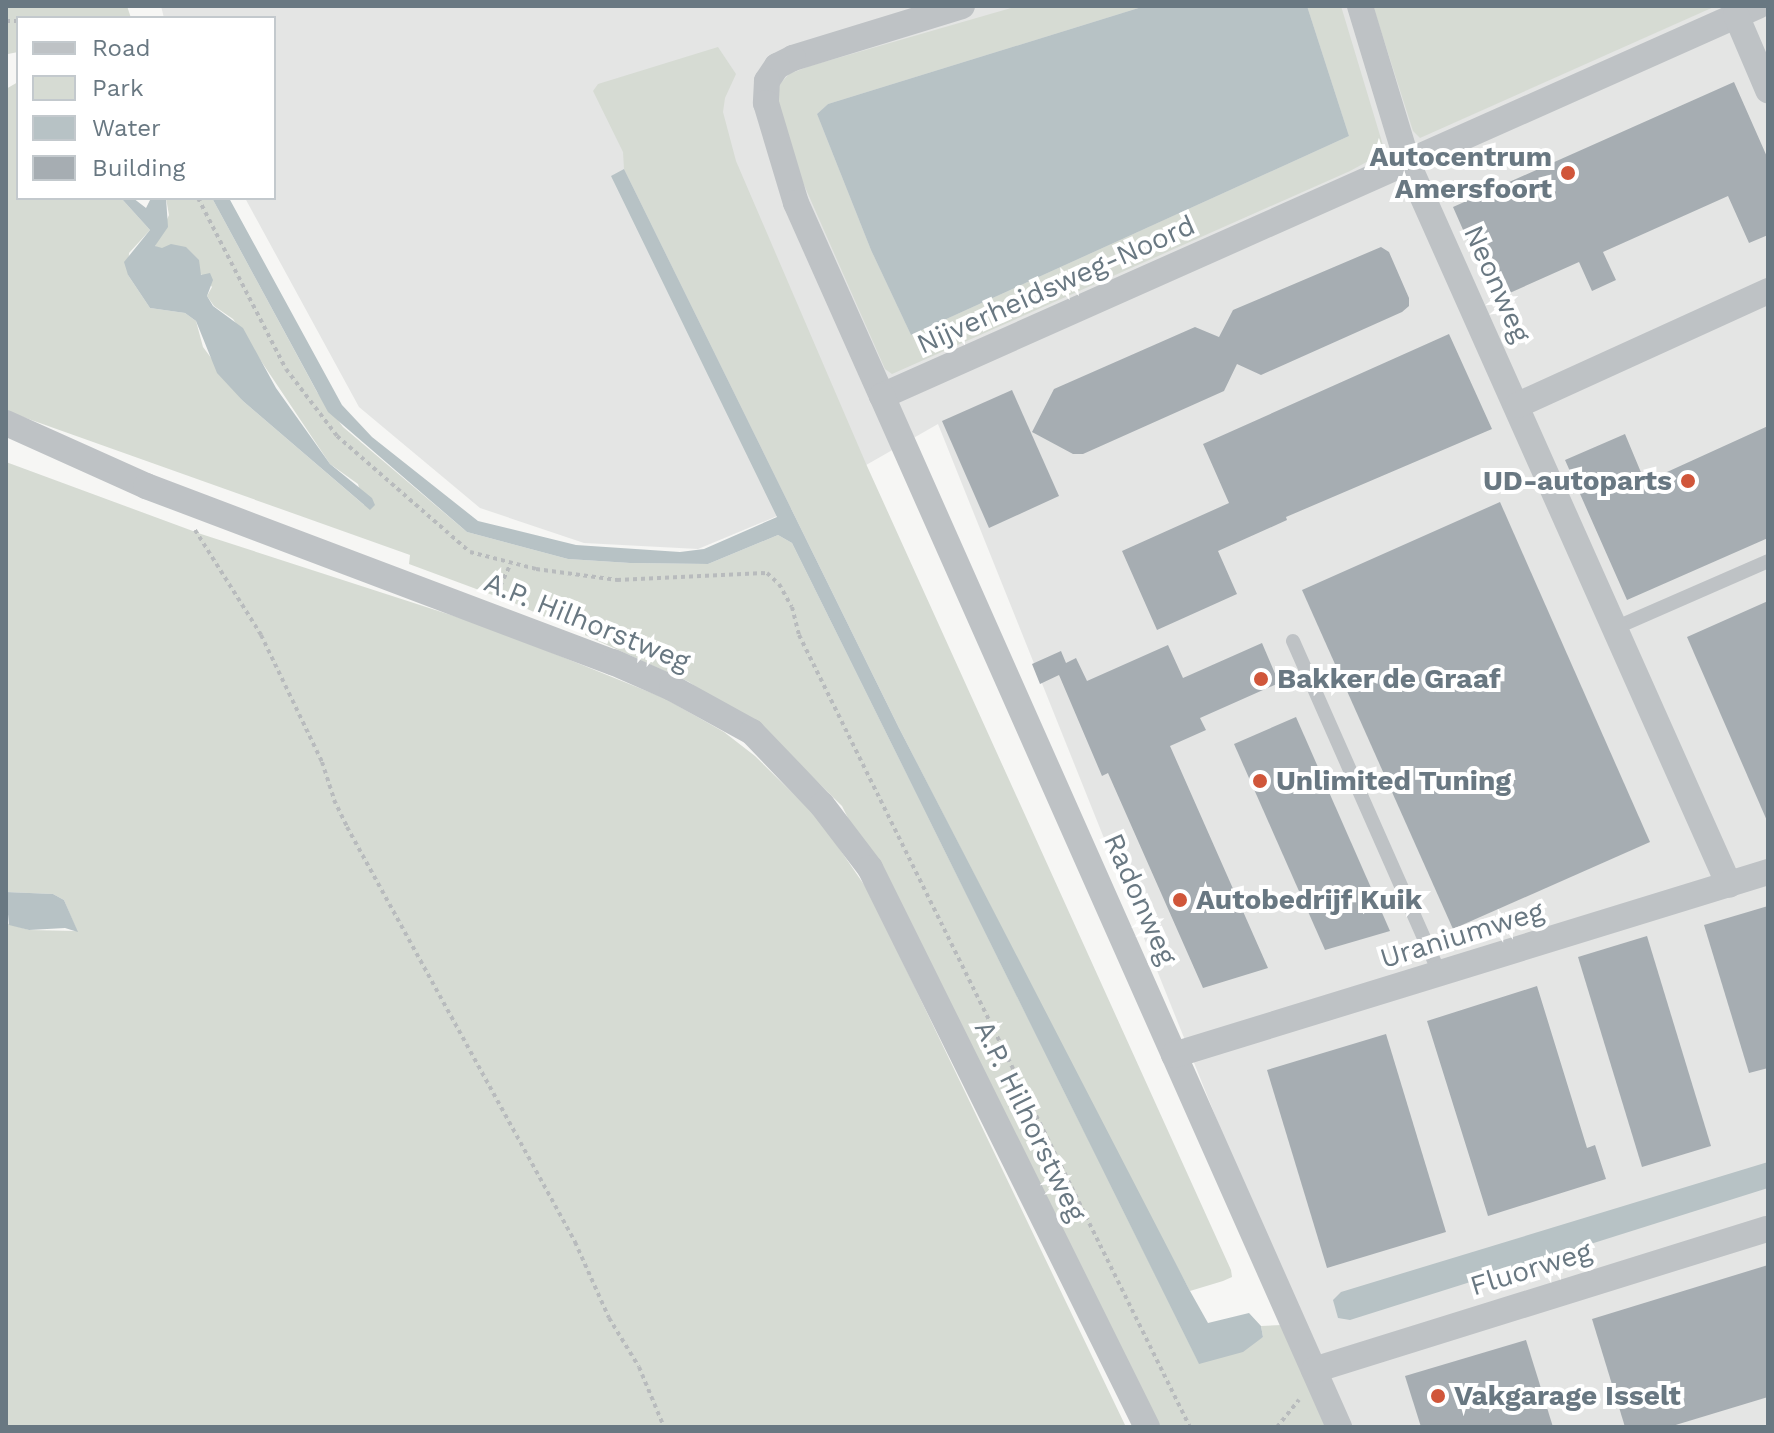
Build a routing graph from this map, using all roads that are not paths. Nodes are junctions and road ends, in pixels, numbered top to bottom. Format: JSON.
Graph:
{"nodes":[{"id":1,"x":962,"y":6,"type":"edge"},
{"id":2,"x":1360,"y":6,"type":"edge"},
{"id":3,"x":1747,"y":11,"type":"edge"},
{"id":4,"x":1768,"y":90,"type":"edge"},
{"id":5,"x":1408,"y":164,"type":"junction"},
{"id":6,"x":1768,"y":291,"type":"edge"},
{"id":7,"x":882,"y":396,"type":"junction"},
{"id":8,"x":1518,"y":405,"type":"junction"},
{"id":9,"x":6,"y":423,"type":"edge"},
{"id":10,"x":1768,"y":561,"type":"edge"},
{"id":11,"x":1615,"y":628,"type":"junction"},
{"id":12,"x":1293,"y":641,"type":"dead end"},
{"id":13,"x":1768,"y":872,"type":"edge"},
{"id":14,"x":1729,"y":885,"type":"junction"},
{"id":15,"x":1441,"y":976,"type":"junction"},
{"id":16,"x":1174,"y":1055,"type":"junction"},
{"id":17,"x":1768,"y":1229,"type":"edge"},
{"id":18,"x":1314,"y":1370,"type":"junction"},
{"id":19,"x":1147,"y":1427,"type":"edge"},
{"id":20,"x":1339,"y":1427,"type":"edge"}],
"edges":[{"from":1,"to":7,"type":"street"},
{"from":2,"to":5,"type":"street","name":"Neonweg"},
{"from":3,"to":4,"type":"street"},
{"from":3,"to":5,"type":"street","name":"Nijverheidsweg-Noord"},
{"from":5,"to":7,"type":"street","name":"Nijverheidsweg-Noord"},
{"from":5,"to":8,"type":"street","name":"Neonweg"},
{"from":6,"to":8,"type":"street"},
{"from":7,"to":16,"type":"street","name":"Radonweg"},
{"from":8,"to":11,"type":"street","name":"Neonweg"},
{"from":9,"to":19,"type":"street","name":"A.P. Hilhorstweg"},
{"from":10,"to":11,"type":"lane"},
{"from":11,"to":14,"type":"street","name":"Neonweg"},
{"from":12,"to":15,"type":"lane"},
{"from":13,"to":14,"type":"street","name":"Uraniumweg"},
{"from":14,"to":15,"type":"street","name":"Uraniumweg"},
{"from":15,"to":16,"type":"street","name":"Uraniumweg"},
{"from":16,"to":18,"type":"street","name":"Radonweg"},
{"from":17,"to":18,"type":"street","name":"Fluorweg"},
{"from":18,"to":20,"type":"street","name":"Radonweg"}]}
